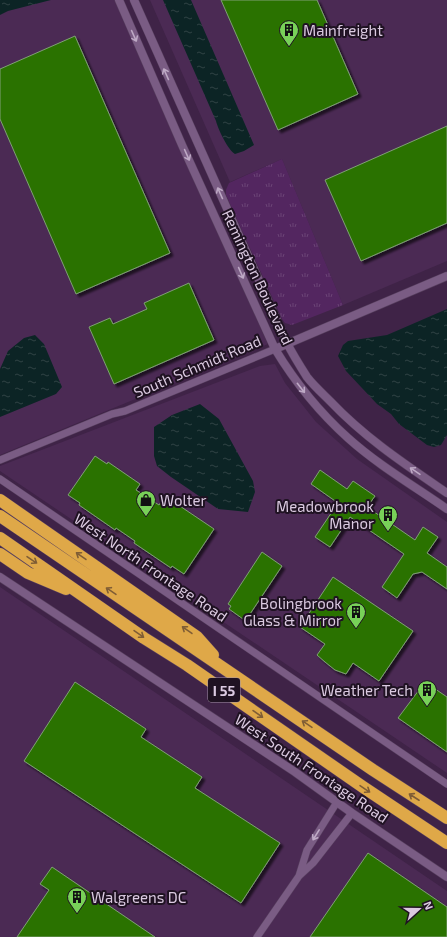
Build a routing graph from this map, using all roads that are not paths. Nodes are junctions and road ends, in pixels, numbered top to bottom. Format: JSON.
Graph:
{"nodes":[{"id":1,"x":119,"y":0,"type":"edge"},
{"id":2,"x":134,"y":0,"type":"edge"},
{"id":3,"x":447,"y":276,"type":"edge"},
{"id":4,"x":287,"y":343,"type":"junction"},
{"id":5,"x":275,"y":349,"type":"junction"},
{"id":6,"x":0,"y":460,"type":"edge"},
{"id":7,"x":0,"y":479,"type":"edge"},
{"id":8,"x":447,"y":493,"type":"edge"},
{"id":9,"x":0,"y":500,"type":"edge"},
{"id":10,"x":447,"y":509,"type":"edge"},
{"id":11,"x":0,"y":516,"type":"edge"},
{"id":12,"x":0,"y":538,"type":"edge"},
{"id":13,"x":0,"y":554,"type":"edge"},
{"id":14,"x":0,"y":577,"type":"edge"},
{"id":15,"x":92,"y":600,"type":"junction"},
{"id":16,"x":224,"y":668,"type":"junction"},
{"id":17,"x":447,"y":784,"type":"edge"},
{"id":18,"x":337,"y":802,"type":"junction"},
{"id":19,"x":352,"y":813,"type":"junction"},
{"id":20,"x":447,"y":818,"type":"edge"},
{"id":21,"x":447,"y":843,"type":"edge"},
{"id":22,"x":299,"y":876,"type":"junction"},
{"id":23,"x":447,"y":877,"type":"edge"},
{"id":24,"x":256,"y":937,"type":"edge"}],
"edges":[{"from":1,"to":5,"type":"street","name":"Remington Boulevard","one_way":true},
{"from":4,"to":2,"type":"street","name":"Remington Boulevard","one_way":true},
{"from":3,"to":4,"type":"street","name":"South Schmidt Road"},
{"from":4,"to":5,"type":"street","name":"South Schmidt Road"},
{"from":8,"to":4,"type":"street","name":"Remington Boulevard","one_way":true},
{"from":5,"to":6,"type":"street","name":"South Schmidt Road"},
{"from":5,"to":10,"type":"street","name":"Remington Boulevard","one_way":true},
{"from":7,"to":17,"type":"street","name":"West North Frontage Road"},
{"from":16,"to":9,"type":"highway","one_way":true},
{"from":16,"to":11,"type":"highway","number":"I 55","one_way":true},
{"from":12,"to":15,"type":"highway","number":"I 55","one_way":true},
{"from":13,"to":15,"type":"highway"},
{"from":14,"to":18,"type":"street","name":"West South Frontage Road"},
{"from":15,"to":21,"type":"highway","number":"I 55","one_way":true},
{"from":20,"to":16,"type":"highway","number":"I 55","one_way":true},
{"from":18,"to":19,"type":"street","name":"West South Frontage Road"},
{"from":18,"to":22,"type":"street","one_way":true},
{"from":19,"to":22,"type":"street"},
{"from":19,"to":23,"type":"street","name":"West South Frontage Road"},
{"from":22,"to":24,"type":"street"}]}
